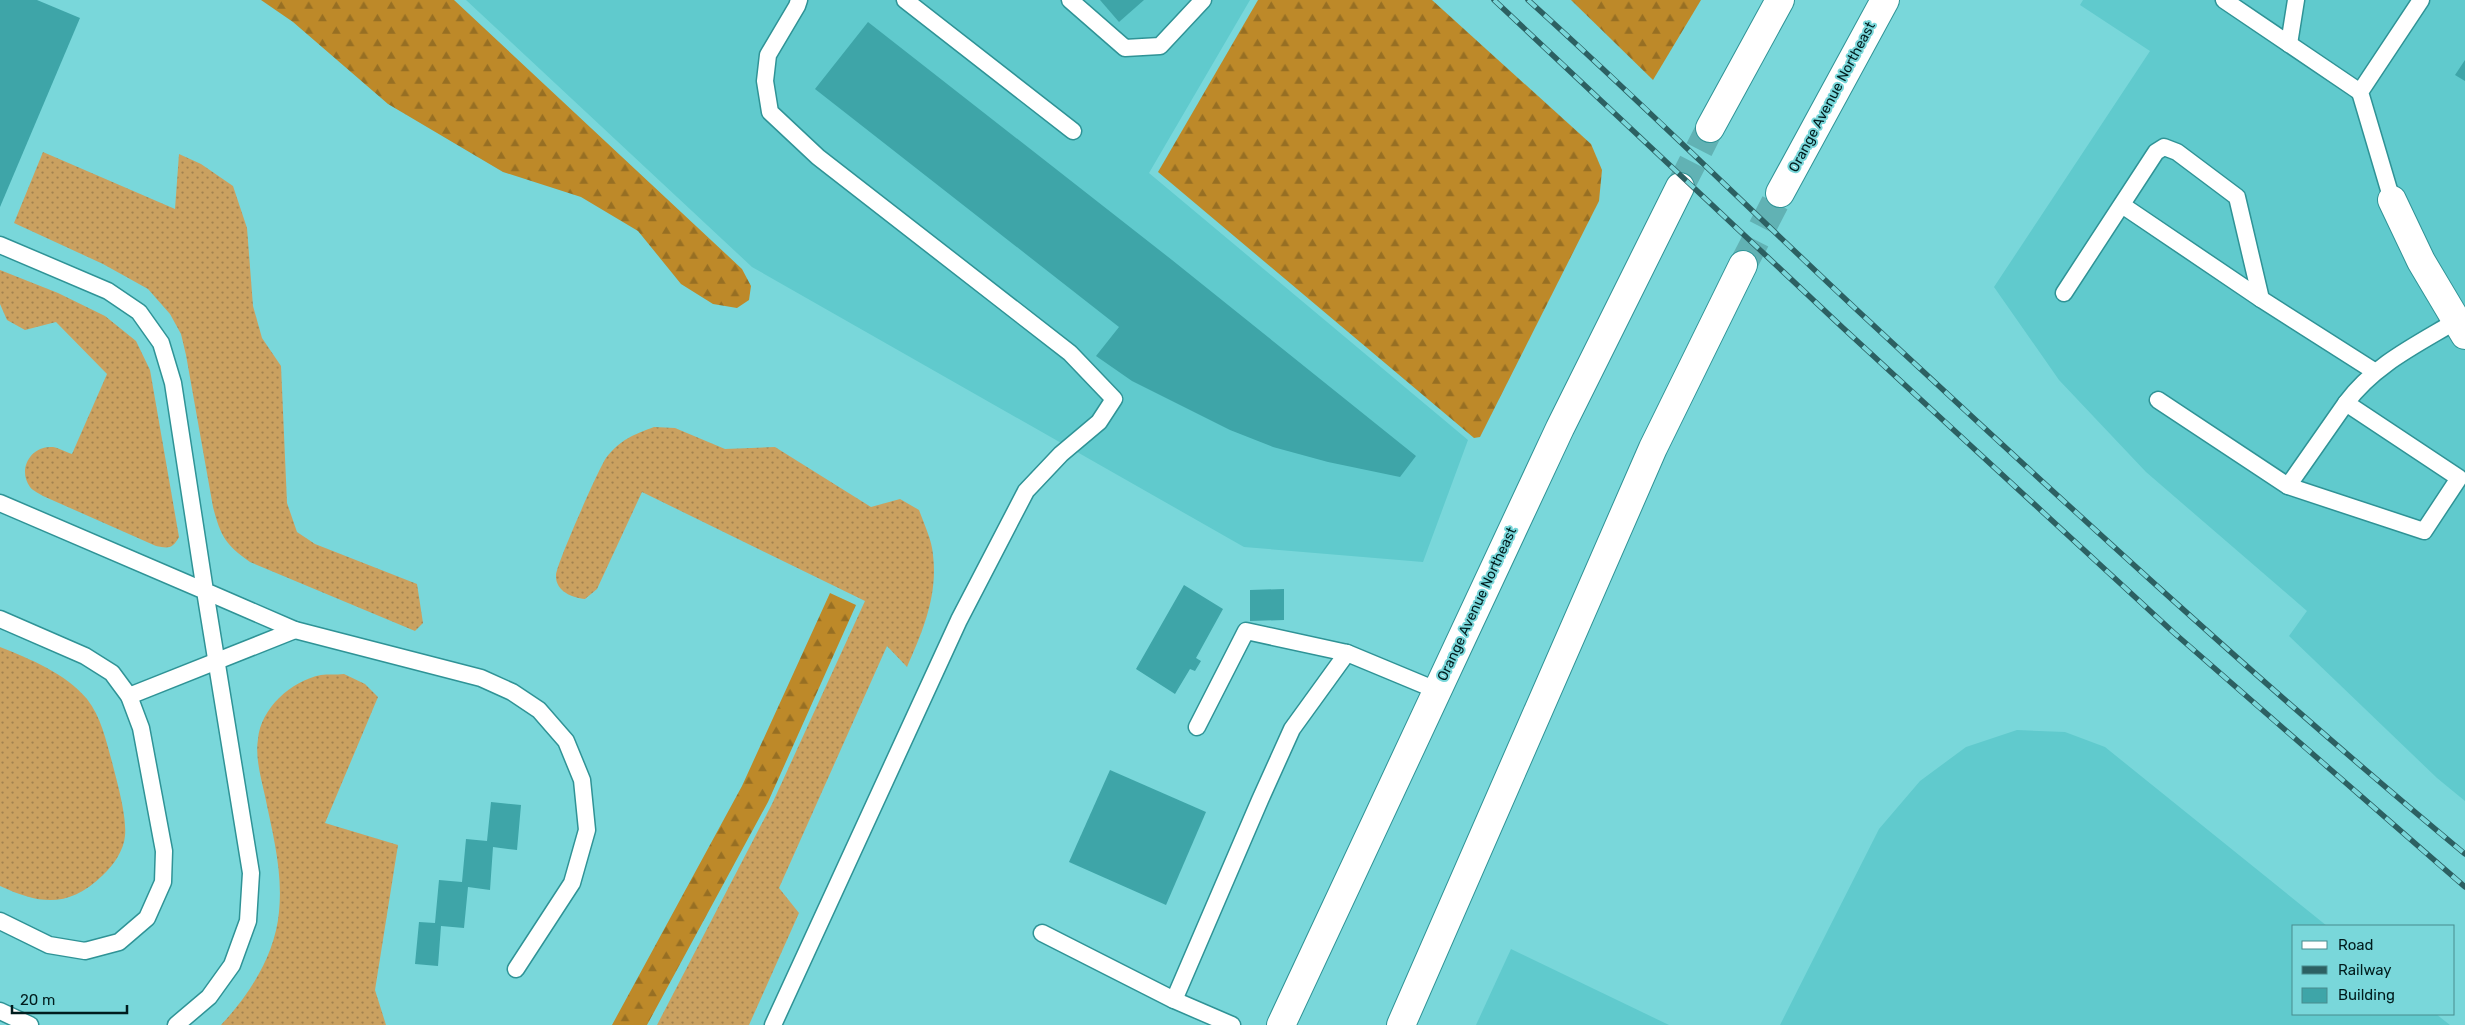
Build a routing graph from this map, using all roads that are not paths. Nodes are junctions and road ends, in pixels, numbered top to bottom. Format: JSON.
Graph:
{"nodes":[{"id":1,"x":799,"y":0,"type":"edge"},
{"id":2,"x":905,"y":0,"type":"edge"},
{"id":3,"x":1070,"y":0,"type":"edge"},
{"id":4,"x":1203,"y":0,"type":"edge"},
{"id":5,"x":1780,"y":0,"type":"edge"},
{"id":6,"x":1885,"y":0,"type":"edge"},
{"id":7,"x":2224,"y":0,"type":"edge"},
{"id":8,"x":2296,"y":0,"type":"edge"},
{"id":9,"x":2420,"y":0,"type":"edge"},
{"id":10,"x":2288,"y":44,"type":"junction"},
{"id":11,"x":2360,"y":92,"type":"junction"},
{"id":12,"x":1710,"y":128,"type":"tunnel mouth"},
{"id":13,"x":1073,"y":131,"type":"dead end"},
{"id":14,"x":1680,"y":187,"type":"tunnel mouth"},
{"id":15,"x":1780,"y":193,"type":"tunnel mouth"},
{"id":16,"x":2392,"y":200,"type":"joint"},
{"id":17,"x":2122,"y":206,"type":"junction"},
{"id":18,"x":0,"y":245,"type":"edge"},
{"id":19,"x":1743,"y":265,"type":"tunnel mouth"},
{"id":20,"x":2064,"y":293,"type":"dead end"},
{"id":21,"x":2262,"y":299,"type":"junction"},
{"id":22,"x":2461,"y":328,"type":"edge"},
{"id":23,"x":2374,"y":371,"type":"junction"},
{"id":24,"x":2158,"y":400,"type":"dead end"},
{"id":25,"x":2346,"y":403,"type":"junction"},
{"id":26,"x":2288,"y":486,"type":"junction"},
{"id":27,"x":0,"y":503,"type":"edge"},
{"id":28,"x":204,"y":591,"type":"junction"},
{"id":29,"x":0,"y":619,"type":"edge"},
{"id":30,"x":295,"y":630,"type":"junction"},
{"id":31,"x":1347,"y":653,"type":"junction"},
{"id":32,"x":217,"y":661,"type":"junction"},
{"id":33,"x":1436,"y":690,"type":"junction"},
{"id":34,"x":129,"y":696,"type":"junction"},
{"id":35,"x":1197,"y":727,"type":"dead end"},
{"id":36,"x":0,"y":921,"type":"edge"},
{"id":37,"x":1042,"y":933,"type":"dead end"},
{"id":38,"x":516,"y":969,"type":"dead end"},
{"id":39,"x":1174,"y":1000,"type":"junction"},
{"id":40,"x":0,"y":1011,"type":"edge"},
{"id":41,"x":30,"y":1025,"type":"edge"},
{"id":42,"x":176,"y":1025,"type":"edge"},
{"id":43,"x":773,"y":1025,"type":"edge"},
{"id":44,"x":1232,"y":1025,"type":"edge"},
{"id":45,"x":1281,"y":1025,"type":"edge"},
{"id":46,"x":1401,"y":1025,"type":"edge"}],
"edges":[{"from":1,"to":43,"type":"lane"},
{"from":2,"to":13,"type":"lane"},
{"from":3,"to":4,"type":"lane"},
{"from":5,"to":12,"type":"main road"},
{"from":6,"to":15,"type":"main road","name":"Orange Avenue Northeast"},
{"from":7,"to":10,"type":"lane"},
{"from":8,"to":10,"type":"lane"},
{"from":9,"to":11,"type":"lane"},
{"from":10,"to":11,"type":"lane"},
{"from":11,"to":16,"type":"lane"},
{"from":14,"to":33,"type":"main road","name":"Orange Avenue Northeast"},
{"from":16,"to":22,"type":"main road"},
{"from":17,"to":20,"type":"lane"},
{"from":17,"to":21,"type":"lane"},
{"from":17,"to":21,"type":"lane"},
{"from":18,"to":28,"type":"lane"},
{"from":19,"to":46,"type":"main road"},
{"from":21,"to":23,"type":"lane"},
{"from":22,"to":23,"type":"lane"},
{"from":23,"to":25,"type":"lane"},
{"from":24,"to":26,"type":"lane"},
{"from":25,"to":26,"type":"lane"},
{"from":25,"to":26,"type":"lane"},
{"from":27,"to":28,"type":"lane"},
{"from":28,"to":30,"type":"lane"},
{"from":28,"to":32,"type":"lane"},
{"from":29,"to":34,"type":"lane"},
{"from":30,"to":32,"type":"lane"},
{"from":30,"to":38,"type":"lane"},
{"from":31,"to":33,"type":"lane"},
{"from":31,"to":35,"type":"lane"},
{"from":31,"to":39,"type":"lane"},
{"from":32,"to":34,"type":"lane"},
{"from":32,"to":42,"type":"lane"},
{"from":33,"to":45,"type":"main road","name":"Orange Avenue Northeast"},
{"from":34,"to":36,"type":"lane"},
{"from":37,"to":39,"type":"lane"},
{"from":39,"to":44,"type":"lane"},
{"from":40,"to":41,"type":"lane"}]}
